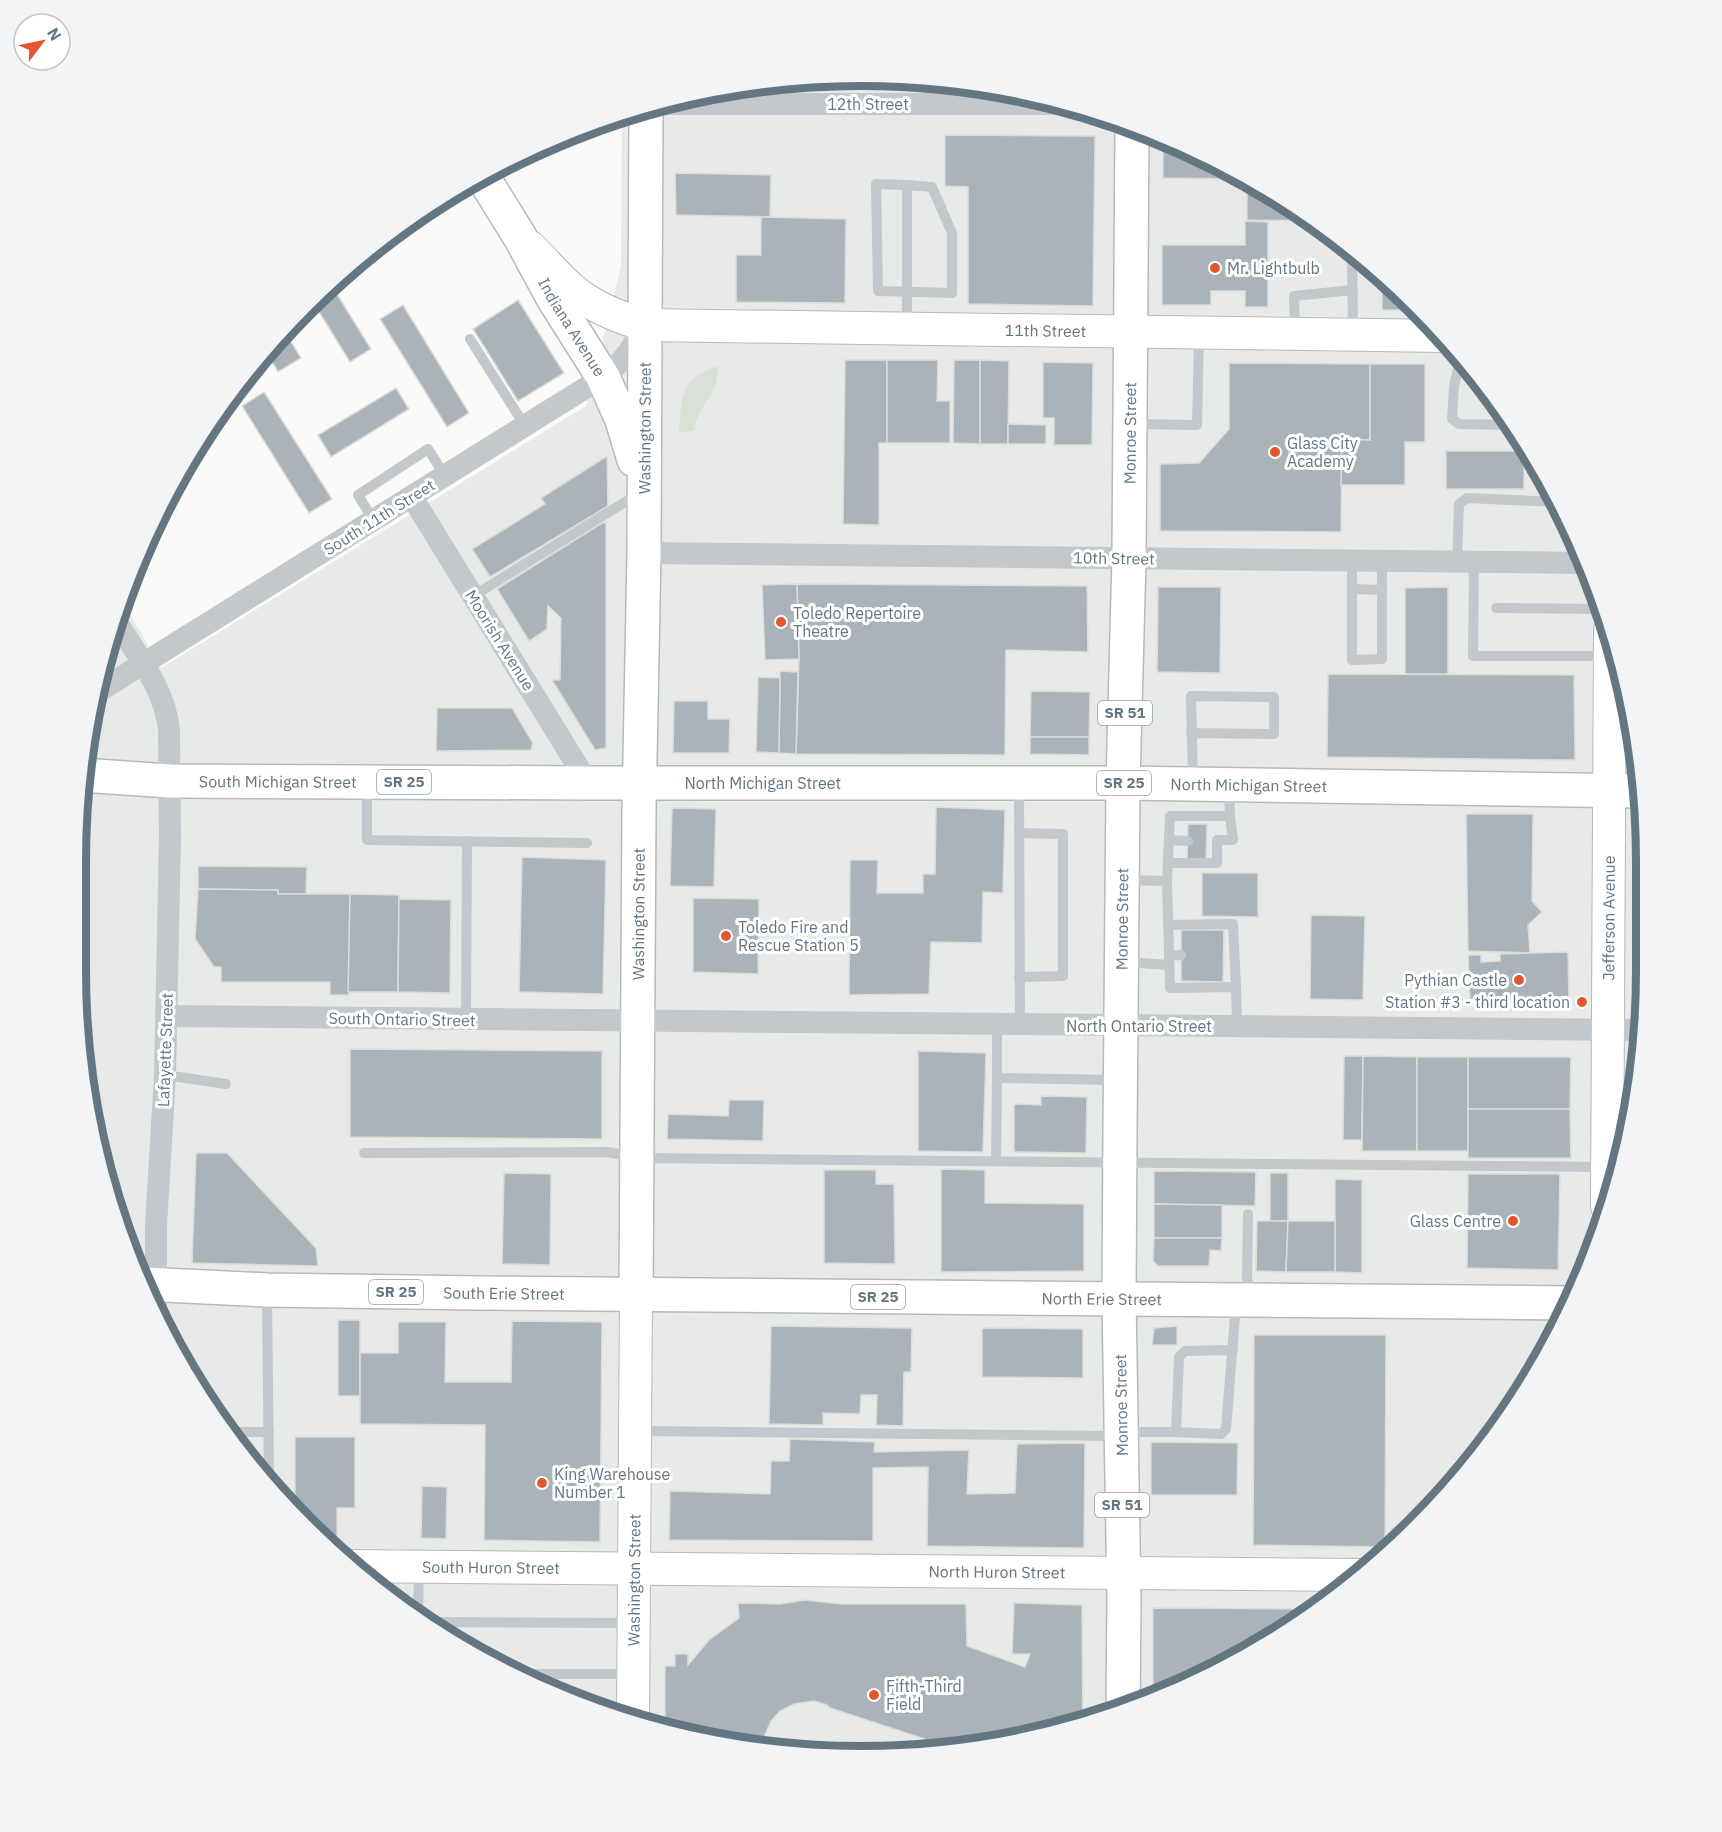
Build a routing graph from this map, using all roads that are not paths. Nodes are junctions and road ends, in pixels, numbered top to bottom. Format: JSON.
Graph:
{"nodes":[{"id":1,"x":693,"y":104,"type":"edge"},
{"id":2,"x":1029,"y":104,"type":"edge"},
{"id":3,"x":646,"y":116,"type":"edge"},
{"id":4,"x":1132,"y":135,"type":"edge"},
{"id":5,"x":486,"y":182,"type":"edge"},
{"id":6,"x":907,"y":184,"type":"junction"},
{"id":7,"x":520,"y":237,"type":"junction"},
{"id":8,"x":1352,"y":262,"type":"edge"},
{"id":9,"x":1353,"y":290,"type":"junction"},
{"id":10,"x":908,"y":292,"type":"junction"},
{"id":11,"x":645,"y":324,"type":"junction"},
{"id":12,"x":907,"y":329,"type":"junction"},
{"id":13,"x":1131,"y":332,"type":"junction"},
{"id":14,"x":1199,"y":334,"type":"junction"},
{"id":15,"x":1296,"y":334,"type":"junction"},
{"id":16,"x":1353,"y":335,"type":"junction"},
{"id":17,"x":1431,"y":336,"type":"edge"},
{"id":18,"x":470,"y":339,"type":"dead end"},
{"id":19,"x":1458,"y":367,"type":"edge"},
{"id":20,"x":603,"y":377,"type":"junction"},
{"id":21,"x":1130,"y":424,"type":"junction"},
{"id":22,"x":1502,"y":425,"type":"edge"},
{"id":23,"x":525,"y":426,"type":"junction"},
{"id":24,"x":445,"y":476,"type":"junction"},
{"id":25,"x":643,"y":491,"type":"junction"},
{"id":26,"x":412,"y":497,"type":"junction"},
{"id":27,"x":1548,"y":502,"type":"edge"},
{"id":28,"x":374,"y":521,"type":"junction"},
{"id":29,"x":644,"y":553,"type":"junction"},
{"id":30,"x":1129,"y":558,"type":"junction"},
{"id":31,"x":1352,"y":560,"type":"junction"},
{"id":32,"x":1382,"y":561,"type":"junction"},
{"id":33,"x":1466,"y":561,"type":"junction"},
{"id":34,"x":1577,"y":563,"type":"edge"},
{"id":35,"x":1353,"y":589,"type":"junction"},
{"id":36,"x":1382,"y":590,"type":"junction"},
{"id":37,"x":473,"y":596,"type":"junction"},
{"id":38,"x":1496,"y":608,"type":"dead end"},
{"id":39,"x":1594,"y":609,"type":"edge"},
{"id":40,"x":121,"y":630,"type":"edge"},
{"id":41,"x":1605,"y":643,"type":"edge"},
{"id":42,"x":1610,"y":660,"type":"edge"},
{"id":43,"x":142,"y":664,"type":"junction"},
{"id":44,"x":106,"y":687,"type":"edge"},
{"id":45,"x":1191,"y":733,"type":"junction"},
{"id":46,"x":90,"y":776,"type":"edge"},
{"id":47,"x":170,"y":781,"type":"junction"},
{"id":48,"x":368,"y":782,"type":"junction"},
{"id":49,"x":639,"y":782,"type":"junction"},
{"id":50,"x":588,"y":783,"type":"junction"},
{"id":51,"x":1019,"y":783,"type":"junction"},
{"id":52,"x":1123,"y":783,"type":"junction"},
{"id":53,"x":1193,"y":784,"type":"junction"},
{"id":54,"x":1609,"y":791,"type":"junction"},
{"id":55,"x":1633,"y":792,"type":"edge"},
{"id":56,"x":1229,"y":800,"type":"junction"},
{"id":57,"x":1019,"y":833,"type":"junction"},
{"id":58,"x":1169,"y":840,"type":"junction"},
{"id":59,"x":467,"y":841,"type":"junction"},
{"id":60,"x":1188,"y":841,"type":"dead end"},
{"id":61,"x":587,"y":843,"type":"dead end"},
{"id":62,"x":1168,"y":863,"type":"junction"},
{"id":63,"x":1122,"y":880,"type":"junction"},
{"id":64,"x":1167,"y":881,"type":"junction"},
{"id":65,"x":1168,"y":925,"type":"junction"},
{"id":66,"x":1181,"y":955,"type":"dead end"},
{"id":67,"x":1169,"y":961,"type":"junction"},
{"id":68,"x":1122,"y":962,"type":"junction"},
{"id":69,"x":1020,"y":977,"type":"junction"},
{"id":70,"x":1236,"y":987,"type":"junction"},
{"id":71,"x":166,"y":1016,"type":"junction"},
{"id":72,"x":466,"y":1019,"type":"junction"},
{"id":73,"x":638,"y":1021,"type":"junction"},
{"id":74,"x":997,"y":1024,"type":"junction"},
{"id":75,"x":1020,"y":1026,"type":"junction"},
{"id":76,"x":1121,"y":1026,"type":"junction"},
{"id":77,"x":1237,"y":1027,"type":"junction"},
{"id":78,"x":1608,"y":1030,"type":"junction"},
{"id":79,"x":1634,"y":1030,"type":"edge"},
{"id":80,"x":165,"y":1075,"type":"junction"},
{"id":81,"x":997,"y":1078,"type":"junction"},
{"id":82,"x":1120,"y":1080,"type":"junction"},
{"id":83,"x":226,"y":1084,"type":"dead end"},
{"id":84,"x":364,"y":1153,"type":"dead end"},
{"id":85,"x":637,"y":1158,"type":"junction"},
{"id":86,"x":996,"y":1161,"type":"junction"},
{"id":87,"x":1120,"y":1162,"type":"junction"},
{"id":88,"x":1608,"y":1178,"type":"edge"},
{"id":89,"x":1604,"y":1191,"type":"edge"},
{"id":90,"x":1248,"y":1214,"type":"dead end"},
{"id":91,"x":150,"y":1280,"type":"edge"},
{"id":92,"x":152,"y":1284,"type":"edge"},
{"id":93,"x":267,"y":1290,"type":"junction"},
{"id":94,"x":636,"y":1295,"type":"junction"},
{"id":95,"x":1119,"y":1299,"type":"junction"},
{"id":96,"x":1243,"y":1300,"type":"junction"},
{"id":97,"x":1561,"y":1304,"type":"edge"},
{"id":98,"x":1233,"y":1350,"type":"junction"},
{"id":99,"x":635,"y":1431,"type":"junction"},
{"id":100,"x":238,"y":1432,"type":"edge"},
{"id":101,"x":269,"y":1432,"type":"junction"},
{"id":102,"x":1176,"y":1432,"type":"junction"},
{"id":103,"x":1122,"y":1434,"type":"junction"},
{"id":104,"x":269,"y":1471,"type":"edge"},
{"id":105,"x":365,"y":1566,"type":"edge"},
{"id":106,"x":419,"y":1567,"type":"junction"},
{"id":107,"x":633,"y":1570,"type":"junction"},
{"id":108,"x":1123,"y":1573,"type":"junction"},
{"id":109,"x":1347,"y":1575,"type":"edge"},
{"id":110,"x":418,"y":1607,"type":"edge"},
{"id":111,"x":440,"y":1622,"type":"edge"},
{"id":112,"x":633,"y":1623,"type":"junction"},
{"id":113,"x":534,"y":1674,"type":"edge"},
{"id":114,"x":633,"y":1674,"type":"junction"},
{"id":115,"x":1123,"y":1700,"type":"edge"},
{"id":116,"x":633,"y":1712,"type":"edge"}],
"edges":[{"from":1,"to":2,"type":"street","name":"12th Street"},
{"from":3,"to":11,"type":"main road","name":"Washington Street"},
{"from":4,"to":13,"type":"main road","name":"Monroe Street","number":"SR 51"},
{"from":5,"to":7,"type":"main road","name":"Indiana Avenue"},
{"from":6,"to":10,"type":"lane"},
{"from":6,"to":10,"type":"lane"},
{"from":6,"to":10,"type":"lane"},
{"from":7,"to":11,"type":"street","name":"11th Street"},
{"from":7,"to":20,"type":"main road","name":"Indiana Avenue"},
{"from":8,"to":9,"type":"lane"},
{"from":9,"to":15,"type":"lane"},
{"from":9,"to":16,"type":"lane"},
{"from":10,"to":12,"type":"lane"},
{"from":11,"to":12,"type":"street","name":"11th Street"},
{"from":11,"to":20,"type":"street","name":"South 11th Street"},
{"from":11,"to":25,"type":"main road","name":"Washington Street"},
{"from":12,"to":13,"type":"street","name":"11th Street"},
{"from":13,"to":14,"type":"street","name":"11th Street"},
{"from":13,"to":21,"type":"main road","name":"Monroe Street","number":"SR 51"},
{"from":14,"to":15,"type":"street","name":"11th Street"},
{"from":14,"to":21,"type":"lane"},
{"from":15,"to":16,"type":"street","name":"11th Street"},
{"from":16,"to":17,"type":"street","name":"11th Street"},
{"from":18,"to":23,"type":"lane"},
{"from":19,"to":22,"type":"lane"},
{"from":20,"to":23,"type":"street","name":"South 11th Street"},
{"from":20,"to":25,"type":"main road","name":"Indiana Avenue"},
{"from":21,"to":30,"type":"main road","name":"Monroe Street","number":"SR 51"},
{"from":23,"to":24,"type":"street","name":"South 11th Street"},
{"from":24,"to":26,"type":"street","name":"South 11th Street"},
{"from":24,"to":28,"type":"lane"},
{"from":25,"to":29,"type":"main road","name":"Washington Street"},
{"from":25,"to":37,"type":"lane"},
{"from":26,"to":28,"type":"street","name":"South 11th Street"},
{"from":26,"to":37,"type":"street","name":"Moorish Avenue"},
{"from":27,"to":33,"type":"lane"},
{"from":28,"to":43,"type":"street","name":"South 11th Street"},
{"from":29,"to":30,"type":"street","name":"10th Street"},
{"from":29,"to":49,"type":"main road","name":"Washington Street"},
{"from":30,"to":31,"type":"street","name":"10th Street"},
{"from":30,"to":52,"type":"main road","name":"Monroe Street","number":"SR 51"},
{"from":31,"to":32,"type":"street","name":"10th Street"},
{"from":31,"to":35,"type":"lane"},
{"from":32,"to":33,"type":"street","name":"10th Street"},
{"from":32,"to":36,"type":"lane"},
{"from":33,"to":34,"type":"street","name":"10th Street"},
{"from":33,"to":41,"type":"lane"},
{"from":35,"to":36,"type":"lane"},
{"from":35,"to":36,"type":"lane"},
{"from":37,"to":50,"type":"street","name":"Moorish Avenue"},
{"from":38,"to":39,"type":"lane"},
{"from":40,"to":43,"type":"street","name":"Lafayette Street"},
{"from":42,"to":54,"type":"street","name":"Jefferson Avenue"},
{"from":43,"to":44,"type":"street","name":"South 11th Street"},
{"from":43,"to":47,"type":"street","name":"Lafayette Street"},
{"from":45,"to":45,"type":"lane"},
{"from":45,"to":53,"type":"lane"},
{"from":46,"to":47,"type":"main road","number":"SR 25"},
{"from":47,"to":48,"type":"main road","name":"South Michigan Street","number":"SR 25"},
{"from":47,"to":71,"type":"street","name":"Lafayette Street"},
{"from":48,"to":50,"type":"main road","name":"South Michigan Street","number":"SR 25"},
{"from":48,"to":59,"type":"lane"},
{"from":49,"to":50,"type":"main road","name":"South Michigan Street","number":"SR 25"},
{"from":49,"to":51,"type":"main road","name":"North Michigan Street","number":"SR 25"},
{"from":49,"to":73,"type":"main road","name":"Washington Street"},
{"from":51,"to":52,"type":"main road","name":"North Michigan Street","number":"SR 25"},
{"from":51,"to":57,"type":"lane"},
{"from":52,"to":53,"type":"main road","name":"North Michigan Street","number":"SR 25"},
{"from":52,"to":63,"type":"main road","name":"Monroe Street","number":"SR 51"},
{"from":53,"to":56,"type":"main road","name":"North Michigan Street","number":"SR 25"},
{"from":54,"to":55,"type":"main road","name":"North Michigan Street","number":"SR 25"},
{"from":54,"to":56,"type":"main road","name":"North Michigan Street","number":"SR 25"},
{"from":54,"to":78,"type":"street","name":"Jefferson Avenue"},
{"from":56,"to":58,"type":"lane"},
{"from":56,"to":62,"type":"lane"},
{"from":57,"to":69,"type":"lane"},
{"from":57,"to":69,"type":"lane"},
{"from":58,"to":60,"type":"lane"},
{"from":58,"to":62,"type":"lane"},
{"from":59,"to":61,"type":"lane"},
{"from":59,"to":72,"type":"lane"},
{"from":62,"to":64,"type":"lane"},
{"from":63,"to":64,"type":"lane"},
{"from":63,"to":68,"type":"main road","name":"Monroe Street","number":"SR 51"},
{"from":64,"to":65,"type":"lane"},
{"from":65,"to":67,"type":"lane"},
{"from":65,"to":70,"type":"lane"},
{"from":66,"to":67,"type":"lane"},
{"from":67,"to":68,"type":"lane"},
{"from":67,"to":70,"type":"lane"},
{"from":68,"to":76,"type":"main road","name":"Monroe Street","number":"SR 51"},
{"from":69,"to":75,"type":"lane"},
{"from":70,"to":77,"type":"lane"},
{"from":71,"to":72,"type":"street","name":"South Ontario Street"},
{"from":71,"to":80,"type":"street","name":"Lafayette Street"},
{"from":72,"to":73,"type":"street","name":"South Ontario Street"},
{"from":73,"to":74,"type":"street","name":"North Ontario Street"},
{"from":73,"to":85,"type":"main road","name":"Washington Street"},
{"from":74,"to":75,"type":"street","name":"North Ontario Street"},
{"from":74,"to":81,"type":"lane"},
{"from":75,"to":76,"type":"street","name":"North Ontario Street"},
{"from":76,"to":77,"type":"street","name":"North Ontario Street"},
{"from":76,"to":82,"type":"main road","name":"Monroe Street","number":"SR 51"},
{"from":77,"to":78,"type":"street","name":"North Ontario Street"},
{"from":78,"to":79,"type":"street","name":"North Ontario Street"},
{"from":78,"to":88,"type":"street","name":"Jefferson Avenue"},
{"from":80,"to":83,"type":"lane"},
{"from":80,"to":91,"type":"street","name":"Lafayette Street"},
{"from":81,"to":82,"type":"lane"},
{"from":81,"to":86,"type":"lane"},
{"from":82,"to":87,"type":"main road","name":"Monroe Street","number":"SR 51"},
{"from":84,"to":85,"type":"lane"},
{"from":85,"to":86,"type":"lane"},
{"from":85,"to":94,"type":"main road","name":"Washington Street"},
{"from":86,"to":87,"type":"lane"},
{"from":87,"to":89,"type":"lane"},
{"from":87,"to":95,"type":"main road","name":"Monroe Street","number":"SR 51"},
{"from":90,"to":96,"type":"lane"},
{"from":92,"to":93,"type":"main road","name":"South Erie Street","number":"SR 25"},
{"from":93,"to":94,"type":"main road","name":"South Erie Street","number":"SR 25"},
{"from":93,"to":101,"type":"lane"},
{"from":94,"to":95,"type":"main road","name":"North Erie Street","number":"SR 25"},
{"from":94,"to":99,"type":"street","name":"Washington Street"},
{"from":95,"to":96,"type":"main road","name":"North Erie Street","number":"SR 25"},
{"from":95,"to":103,"type":"main road","name":"Monroe Street","number":"SR 51"},
{"from":96,"to":97,"type":"main road","name":"North Erie Street","number":"SR 25"},
{"from":96,"to":98,"type":"lane"},
{"from":98,"to":102,"type":"lane"},
{"from":98,"to":102,"type":"lane"},
{"from":99,"to":103,"type":"lane"},
{"from":99,"to":107,"type":"street","name":"Washington Street"},
{"from":100,"to":101,"type":"lane"},
{"from":101,"to":104,"type":"lane"},
{"from":102,"to":103,"type":"lane"},
{"from":103,"to":108,"type":"main road","name":"Monroe Street","number":"SR 51"},
{"from":105,"to":106,"type":"street","name":"South Huron Street"},
{"from":106,"to":107,"type":"street","name":"South Huron Street"},
{"from":106,"to":110,"type":"lane"},
{"from":107,"to":108,"type":"street","name":"North Huron Street"},
{"from":107,"to":112,"type":"street","name":"Washington Street"},
{"from":108,"to":109,"type":"street","name":"North Huron Street"},
{"from":108,"to":115,"type":"main road","name":"Monroe Street","number":"SR 51"},
{"from":111,"to":112,"type":"lane"},
{"from":112,"to":114,"type":"street","name":"Washington Street"},
{"from":113,"to":114,"type":"lane"},
{"from":114,"to":116,"type":"street","name":"Washington Street"}]}
